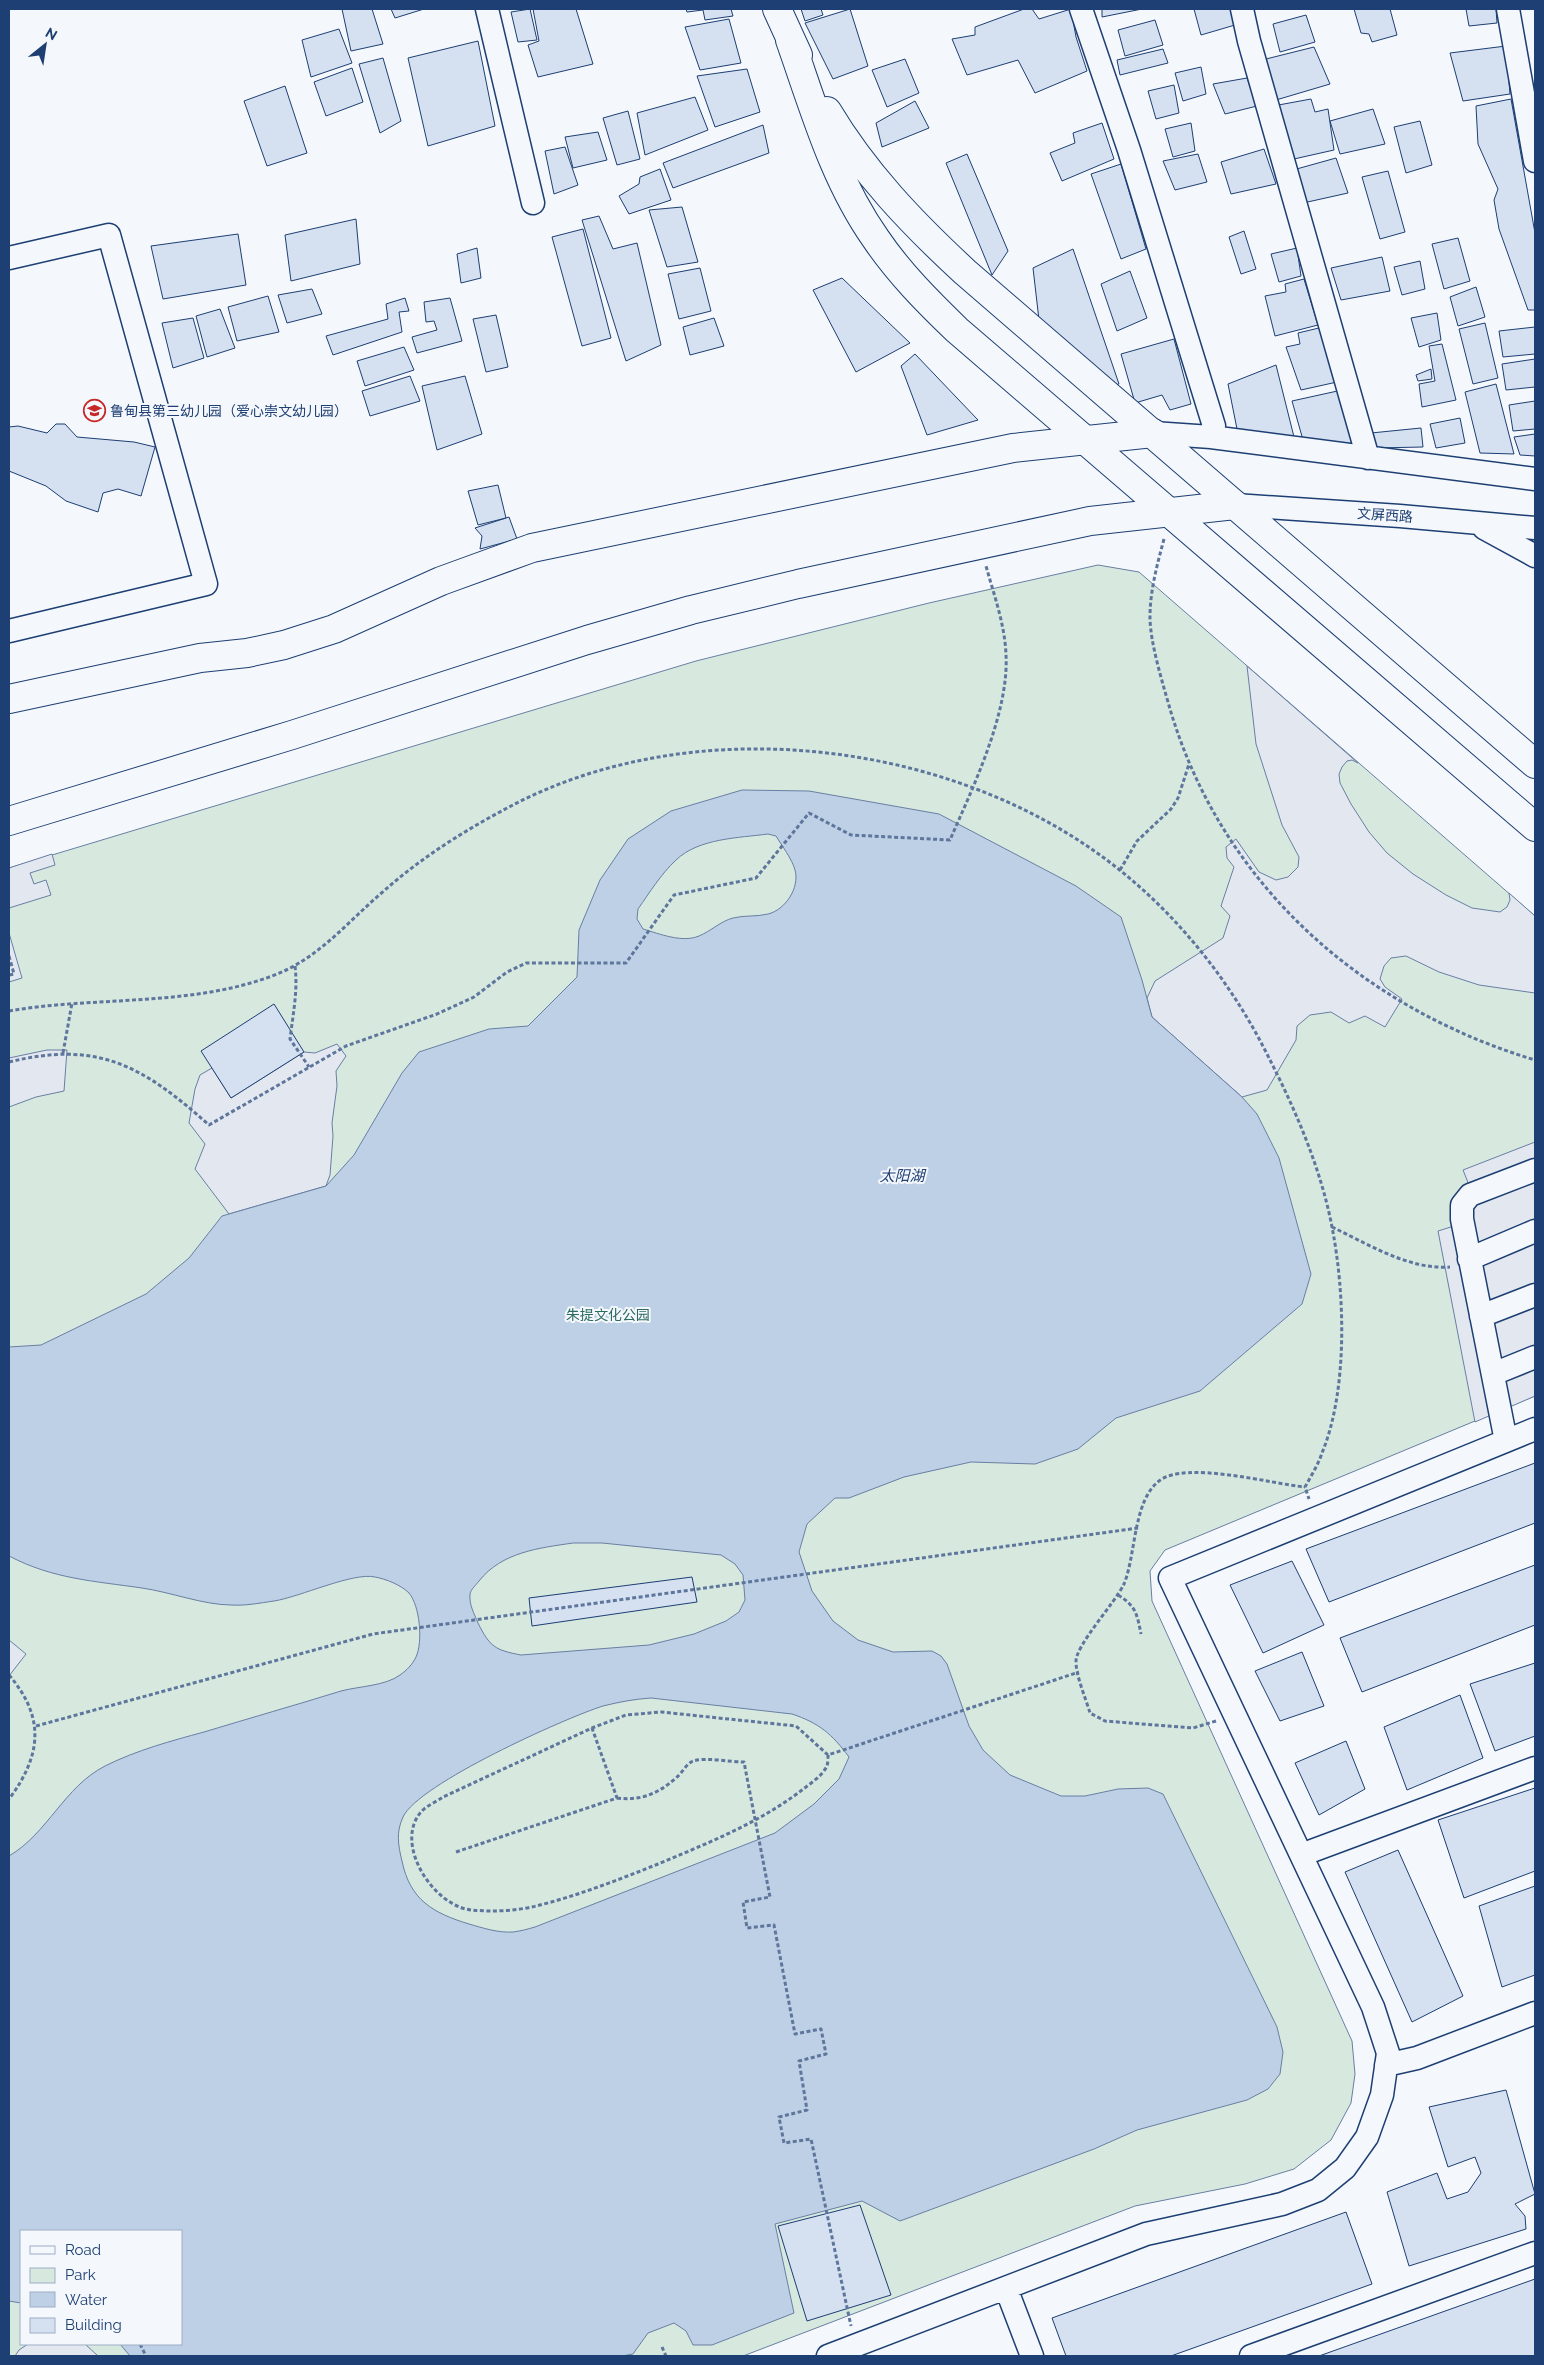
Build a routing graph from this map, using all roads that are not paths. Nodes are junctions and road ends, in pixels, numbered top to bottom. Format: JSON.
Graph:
{"nodes":[{"id":1,"x":487,"y":9,"type":"edge"},
{"id":2,"x":777,"y":9,"type":"edge"},
{"id":3,"x":1080,"y":9,"type":"edge"},
{"id":4,"x":1242,"y":9,"type":"edge"},
{"id":5,"x":1508,"y":9,"type":"edge"},
{"id":6,"x":790,"y":40,"type":"junction"},
{"id":7,"x":1535,"y":161,"type":"edge"},
{"id":8,"x":533,"y":203,"type":"dead end"},
{"id":9,"x":9,"y":258,"type":"edge"},
{"id":10,"x":1153,"y":433,"type":"junction"},
{"id":11,"x":1212,"y":437,"type":"junction"},
{"id":12,"x":1086,"y":440,"type":"junction"},
{"id":13,"x":1368,"y":458,"type":"junction"},
{"id":14,"x":1535,"y":480,"type":"edge"},
{"id":15,"x":1235,"y":505,"type":"junction"},
{"id":16,"x":1170,"y":512,"type":"junction"},
{"id":17,"x":1476,"y":524,"type":"junction"},
{"id":18,"x":1535,"y":528,"type":"edge"},
{"id":19,"x":1535,"y":556,"type":"edge"},
{"id":20,"x":9,"y":631,"type":"edge"},
{"id":21,"x":9,"y":699,"type":"edge"},
{"id":22,"x":1535,"y":764,"type":"edge"},
{"id":23,"x":9,"y":821,"type":"edge"},
{"id":24,"x":1535,"y":827,"type":"edge"},
{"id":25,"x":1535,"y":1170,"type":"edge"},
{"id":26,"x":1535,"y":1231,"type":"edge"},
{"id":27,"x":1470,"y":1261,"type":"junction"},
{"id":28,"x":1535,"y":1295,"type":"edge"},
{"id":29,"x":1481,"y":1316,"type":"junction"},
{"id":30,"x":1535,"y":1357,"type":"edge"},
{"id":31,"x":1493,"y":1374,"type":"junction"},
{"id":32,"x":1535,"y":1429,"type":"edge"},
{"id":33,"x":1506,"y":1441,"type":"junction"},
{"id":34,"x":1535,"y":1768,"type":"edge"},
{"id":35,"x":1301,"y":1855,"type":"junction"},
{"id":36,"x":1535,"y":2014,"type":"edge"},
{"id":37,"x":1386,"y":2066,"type":"junction"},
{"id":38,"x":1535,"y":2253,"type":"edge"},
{"id":39,"x":1006,"y":2288,"type":"junction"},
{"id":40,"x":828,"y":2356,"type":"edge"},
{"id":41,"x":1032,"y":2356,"type":"edge"},
{"id":42,"x":1251,"y":2356,"type":"edge"}],
"edges":[{"from":1,"to":8,"type":"street"},
{"from":2,"to":6,"type":"main road"},
{"from":3,"to":11,"type":"street"},
{"from":4,"to":13,"type":"street"},
{"from":5,"to":7,"type":"street"},
{"from":6,"to":10,"type":"main road"},
{"from":6,"to":12,"type":"main road"},
{"from":9,"to":20,"type":"street"},
{"from":10,"to":11,"type":"street"},
{"from":10,"to":12,"type":"main road"},
{"from":10,"to":15,"type":"main road"},
{"from":11,"to":13,"type":"street"},
{"from":12,"to":16,"type":"main road"},
{"from":12,"to":21,"type":"main road"},
{"from":13,"to":14,"type":"street"},
{"from":15,"to":16,"type":"main road"},
{"from":15,"to":17,"type":"street","name":"文屏西路"},
{"from":15,"to":22,"type":"main road"},
{"from":16,"to":23,"type":"main road"},
{"from":16,"to":24,"type":"main road"},
{"from":17,"to":18,"type":"street","name":"文屏西路"},
{"from":17,"to":19,"type":"street"},
{"from":25,"to":27,"type":"street"},
{"from":26,"to":27,"type":"street"},
{"from":27,"to":29,"type":"street"},
{"from":28,"to":29,"type":"street"},
{"from":29,"to":31,"type":"street"},
{"from":30,"to":31,"type":"street"},
{"from":31,"to":33,"type":"street"},
{"from":32,"to":33,"type":"street"},
{"from":33,"to":35,"type":"street"},
{"from":34,"to":35,"type":"street"},
{"from":35,"to":37,"type":"street"},
{"from":36,"to":37,"type":"street"},
{"from":37,"to":39,"type":"street"},
{"from":38,"to":42,"type":"street"},
{"from":39,"to":40,"type":"street"},
{"from":39,"to":41,"type":"street"}]}
